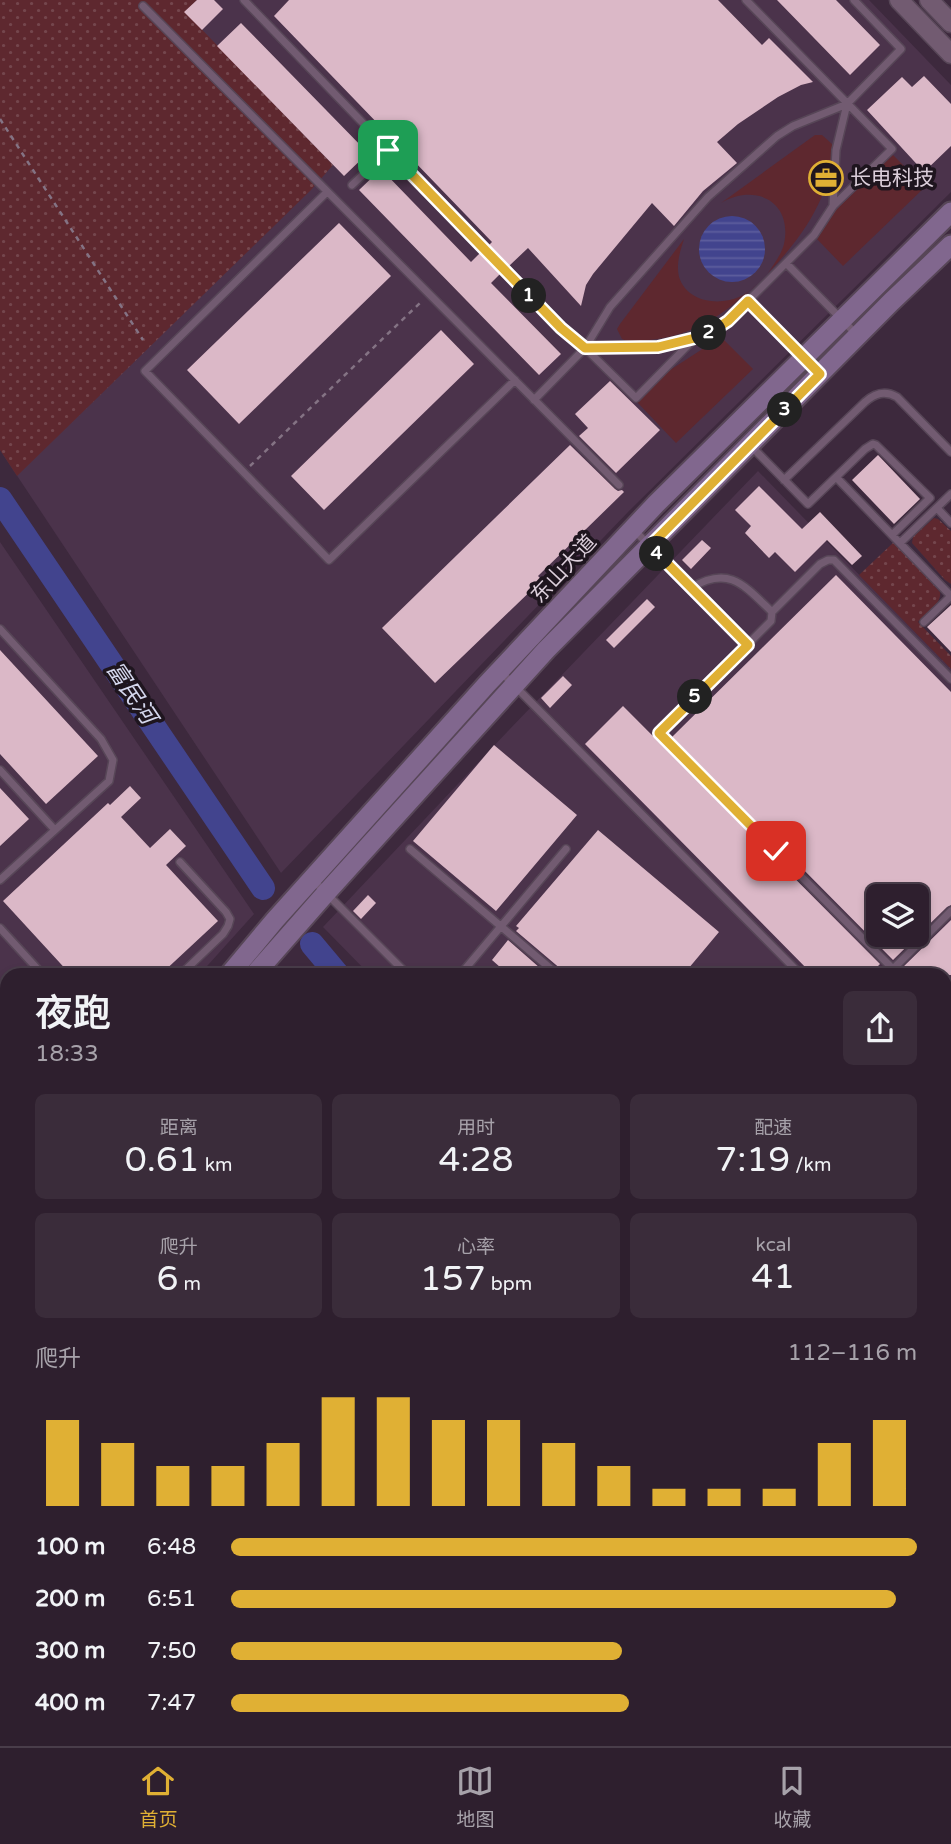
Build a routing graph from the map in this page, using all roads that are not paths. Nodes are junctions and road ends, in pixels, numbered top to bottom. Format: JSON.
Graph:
{"nodes":[{"id":1,"x":244,"y":0,"type":"edge"},
{"id":2,"x":257,"y":0,"type":"edge"},
{"id":3,"x":746,"y":0,"type":"edge"},
{"id":4,"x":854,"y":0,"type":"edge"},
{"id":5,"x":899,"y":0,"type":"edge"},
{"id":6,"x":929,"y":0,"type":"edge"},
{"id":7,"x":143,"y":6,"type":"dead end"},
{"id":8,"x":250,"y":7,"type":"junction"},
{"id":9,"x":951,"y":23,"type":"edge"},
{"id":10,"x":951,"y":54,"type":"edge"},
{"id":11,"x":847,"y":104,"type":"junction"},
{"id":12,"x":388,"y":150,"type":"junction"},
{"id":13,"x":352,"y":185,"type":"dead end"},
{"id":14,"x":327,"y":192,"type":"junction"},
{"id":15,"x":832,"y":206,"type":"junction"},
{"id":16,"x":951,"y":212,"type":"edge"},
{"id":17,"x":951,"y":245,"type":"edge"},
{"id":18,"x":786,"y":263,"type":"junction"},
{"id":19,"x":748,"y":301,"type":"junction"},
{"id":20,"x":841,"y":319,"type":"junction"},
{"id":21,"x":858,"y":336,"type":"junction"},
{"id":22,"x":695,"y":338,"type":"junction"},
{"id":23,"x":585,"y":348,"type":"junction"},
{"id":24,"x":803,"y":357,"type":"junction"},
{"id":25,"x":820,"y":374,"type":"junction"},
{"id":26,"x":515,"y":380,"type":"junction"},
{"id":27,"x":534,"y":400,"type":"junction"},
{"id":28,"x":750,"y":445,"type":"junction"},
{"id":29,"x":951,"y":452,"type":"edge"},
{"id":30,"x":836,"y":477,"type":"junction"},
{"id":31,"x":784,"y":480,"type":"junction"},
{"id":32,"x":619,"y":485,"type":"dead end"},
{"id":33,"x":951,"y":494,"type":"edge"},
{"id":34,"x":937,"y":508,"type":"junction"},
{"id":35,"x":951,"y":523,"type":"edge"},
{"id":36,"x":632,"y":529,"type":"junction"},
{"id":37,"x":892,"y":534,"type":"junction"},
{"id":38,"x":900,"y":543,"type":"junction"},
{"id":39,"x":650,"y":546,"type":"junction"},
{"id":40,"x":691,"y":587,"type":"junction"},
{"id":41,"x":951,"y":596,"type":"edge"},
{"id":42,"x":772,"y":612,"type":"junction"},
{"id":43,"x":924,"y":622,"type":"dead end"},
{"id":44,"x":0,"y":629,"type":"edge"},
{"id":45,"x":748,"y":645,"type":"junction"},
{"id":46,"x":499,"y":671,"type":"junction"},
{"id":47,"x":951,"y":679,"type":"edge"},
{"id":48,"x":514,"y":685,"type":"junction"},
{"id":49,"x":0,"y":770,"type":"edge"},
{"id":50,"x":55,"y":830,"type":"junction"},
{"id":51,"x":410,"y":849,"type":"dead end"},
{"id":52,"x":566,"y":849,"type":"dead end"},
{"id":53,"x":180,"y":862,"type":"dead end"},
{"id":54,"x":0,"y":880,"type":"edge"},
{"id":55,"x":319,"y":886,"type":"junction"},
{"id":56,"x":951,"y":911,"type":"edge"},
{"id":57,"x":501,"y":926,"type":"junction"},
{"id":58,"x":0,"y":928,"type":"edge"},
{"id":59,"x":37,"y":968,"type":"edge"},
{"id":60,"x":187,"y":968,"type":"edge"},
{"id":61,"x":236,"y":968,"type":"edge"},
{"id":62,"x":259,"y":968,"type":"edge"},
{"id":63,"x":401,"y":968,"type":"edge"},
{"id":64,"x":466,"y":968,"type":"edge"},
{"id":65,"x":550,"y":968,"type":"edge"},
{"id":66,"x":793,"y":968,"type":"edge"},
{"id":67,"x":886,"y":968,"type":"edge"},
{"id":68,"x":894,"y":968,"type":"edge"}],
"edges":[{"from":1,"to":8,"type":"lane"},
{"from":2,"to":8,"type":"lane"},
{"from":3,"to":11,"type":"lane"},
{"from":4,"to":11,"type":"lane"},
{"from":5,"to":10,"type":"street"},
{"from":6,"to":9,"type":"street"},
{"from":7,"to":14,"type":"lane"},
{"from":8,"to":12,"type":"lane"},
{"from":11,"to":15,"type":"lane"},
{"from":11,"to":15,"type":"lane"},
{"from":11,"to":23,"type":"lane"},
{"from":12,"to":13,"type":"lane"},
{"from":12,"to":23,"type":"lane"},
{"from":14,"to":26,"type":"lane"},
{"from":14,"to":26,"type":"lane"},
{"from":15,"to":18,"type":"lane"},
{"from":16,"to":20,"type":"main road","name":"东山大道"},
{"from":17,"to":21,"type":"main road","name":"东山大道"},
{"from":18,"to":19,"type":"lane"},
{"from":18,"to":20,"type":"lane"},
{"from":19,"to":22,"type":"lane"},
{"from":19,"to":24,"type":"lane"},
{"from":20,"to":21,"type":"lane"},
{"from":20,"to":24,"type":"main road","name":"东山大道"},
{"from":21,"to":25,"type":"main road","name":"东山大道"},
{"from":22,"to":23,"type":"lane"},
{"from":22,"to":23,"type":"lane"},
{"from":23,"to":27,"type":"lane"},
{"from":24,"to":25,"type":"lane"},
{"from":24,"to":36,"type":"main road","name":"东山大道"},
{"from":25,"to":28,"type":"main road","name":"东山大道"},
{"from":26,"to":27,"type":"lane"},
{"from":27,"to":32,"type":"lane"},
{"from":28,"to":31,"type":"lane"},
{"from":28,"to":39,"type":"main road","name":"东山大道"},
{"from":29,"to":31,"type":"lane"},
{"from":30,"to":31,"type":"lane"},
{"from":30,"to":37,"type":"lane"},
{"from":30,"to":37,"type":"lane"},
{"from":33,"to":34,"type":"lane"},
{"from":34,"to":35,"type":"lane"},
{"from":34,"to":38,"type":"lane"},
{"from":36,"to":39,"type":"lane"},
{"from":36,"to":46,"type":"main road","name":"东山大道"},
{"from":37,"to":38,"type":"lane"},
{"from":38,"to":41,"type":"lane"},
{"from":39,"to":40,"type":"lane"},
{"from":39,"to":48,"type":"main road","name":"东山大道"},
{"from":40,"to":42,"type":"lane"},
{"from":40,"to":45,"type":"lane"},
{"from":41,"to":43,"type":"lane"},
{"from":42,"to":45,"type":"lane"},
{"from":42,"to":47,"type":"lane"},
{"from":44,"to":50,"type":"lane"},
{"from":45,"to":67,"type":"lane"},
{"from":46,"to":48,"type":"lane"},
{"from":46,"to":55,"type":"main road","name":"东山大道"},
{"from":48,"to":55,"type":"main road","name":"东山大道"},
{"from":48,"to":66,"type":"lane"},
{"from":49,"to":50,"type":"lane"},
{"from":50,"to":54,"type":"lane"},
{"from":51,"to":57,"type":"lane"},
{"from":52,"to":57,"type":"lane"},
{"from":53,"to":60,"type":"lane"},
{"from":55,"to":61,"type":"main road","name":"东山大道"},
{"from":55,"to":62,"type":"main road","name":"东山大道"},
{"from":55,"to":63,"type":"lane"},
{"from":56,"to":68,"type":"lane"},
{"from":57,"to":64,"type":"lane"},
{"from":57,"to":65,"type":"lane"},
{"from":58,"to":59,"type":"lane"}]}
